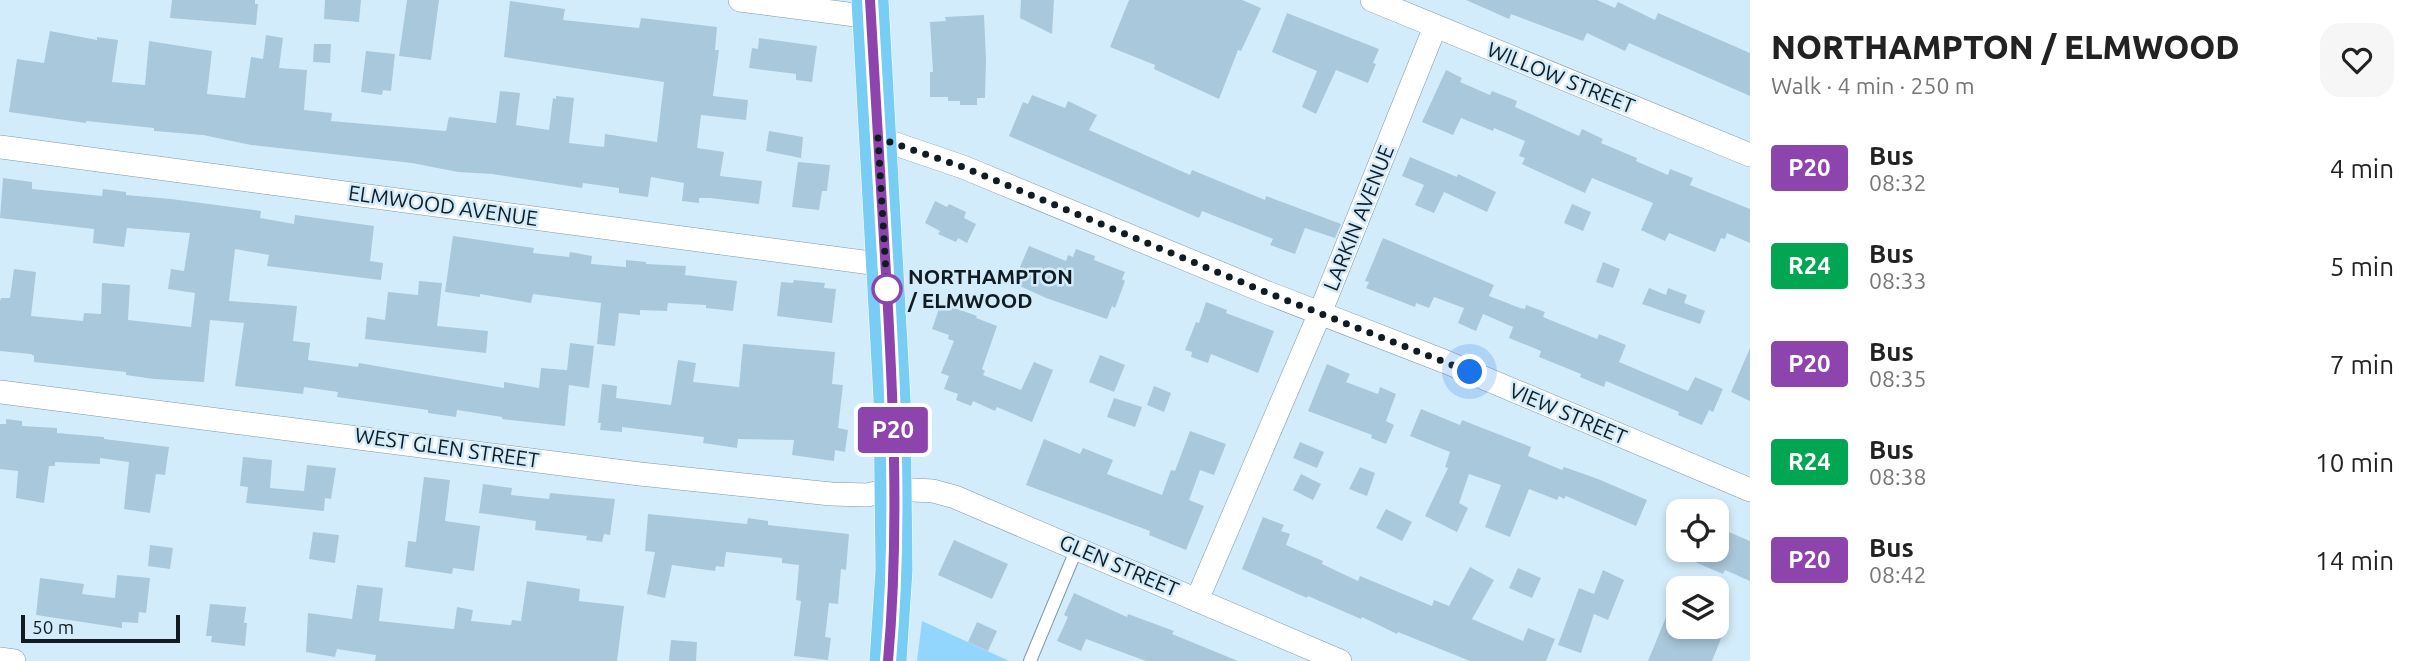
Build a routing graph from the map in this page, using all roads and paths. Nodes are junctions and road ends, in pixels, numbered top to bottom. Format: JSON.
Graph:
{"nodes":[{"id":1,"x":740,"y":0,"type":"edge"},
{"id":2,"x":1372,"y":0,"type":"edge"},
{"id":3,"x":870,"y":8,"type":"edge"},
{"id":4,"x":1435,"y":27,"type":"junction"},
{"id":5,"x":878,"y":138,"type":"junction"},
{"id":6,"x":0,"y":147,"type":"edge"},
{"id":7,"x":1750,"y":155,"type":"edge"},
{"id":8,"x":886,"y":265,"type":"junction"},
{"id":9,"x":1320,"y":313,"type":"junction"},
{"id":10,"x":0,"y":392,"type":"edge"},
{"id":11,"x":894,"y":489,"type":"junction"},
{"id":12,"x":1750,"y":490,"type":"edge"},
{"id":13,"x":1077,"y":548,"type":"junction"},
{"id":14,"x":1197,"y":600,"type":"junction"},
{"id":15,"x":0,"y":659,"type":"edge"},
{"id":16,"x":14,"y":661,"type":"edge"},
{"id":17,"x":888,"y":661,"type":"edge"},
{"id":18,"x":1030,"y":661,"type":"edge"},
{"id":19,"x":1340,"y":661,"type":"edge"}],
"edges":[{"from":1,"to":3,"type":"street"},
{"from":2,"to":4,"type":"street","name":"WILLOW STREET"},
{"from":3,"to":5,"type":"main road"},
{"from":4,"to":7,"type":"street","name":"WILLOW STREET"},
{"from":4,"to":9,"type":"street","name":"LARKIN AVENUE"},
{"from":5,"to":8,"type":"main road"},
{"from":5,"to":9,"type":"street","name":"VIEW STREET"},
{"from":6,"to":8,"type":"street","name":"ELMWOOD AVENUE"},
{"from":8,"to":11,"type":"main road"},
{"from":9,"to":12,"type":"street","name":"VIEW STREET"},
{"from":9,"to":14,"type":"street","name":"LARKIN AVENUE"},
{"from":10,"to":11,"type":"street","name":"WEST GLEN STREET"},
{"from":11,"to":13,"type":"street","name":"GLEN STREET"},
{"from":11,"to":17,"type":"main road"},
{"from":13,"to":14,"type":"street","name":"GLEN STREET"},
{"from":13,"to":18,"type":"lane"},
{"from":14,"to":19,"type":"street","name":"GLEN STREET"},
{"from":15,"to":16,"type":"street"}]}
